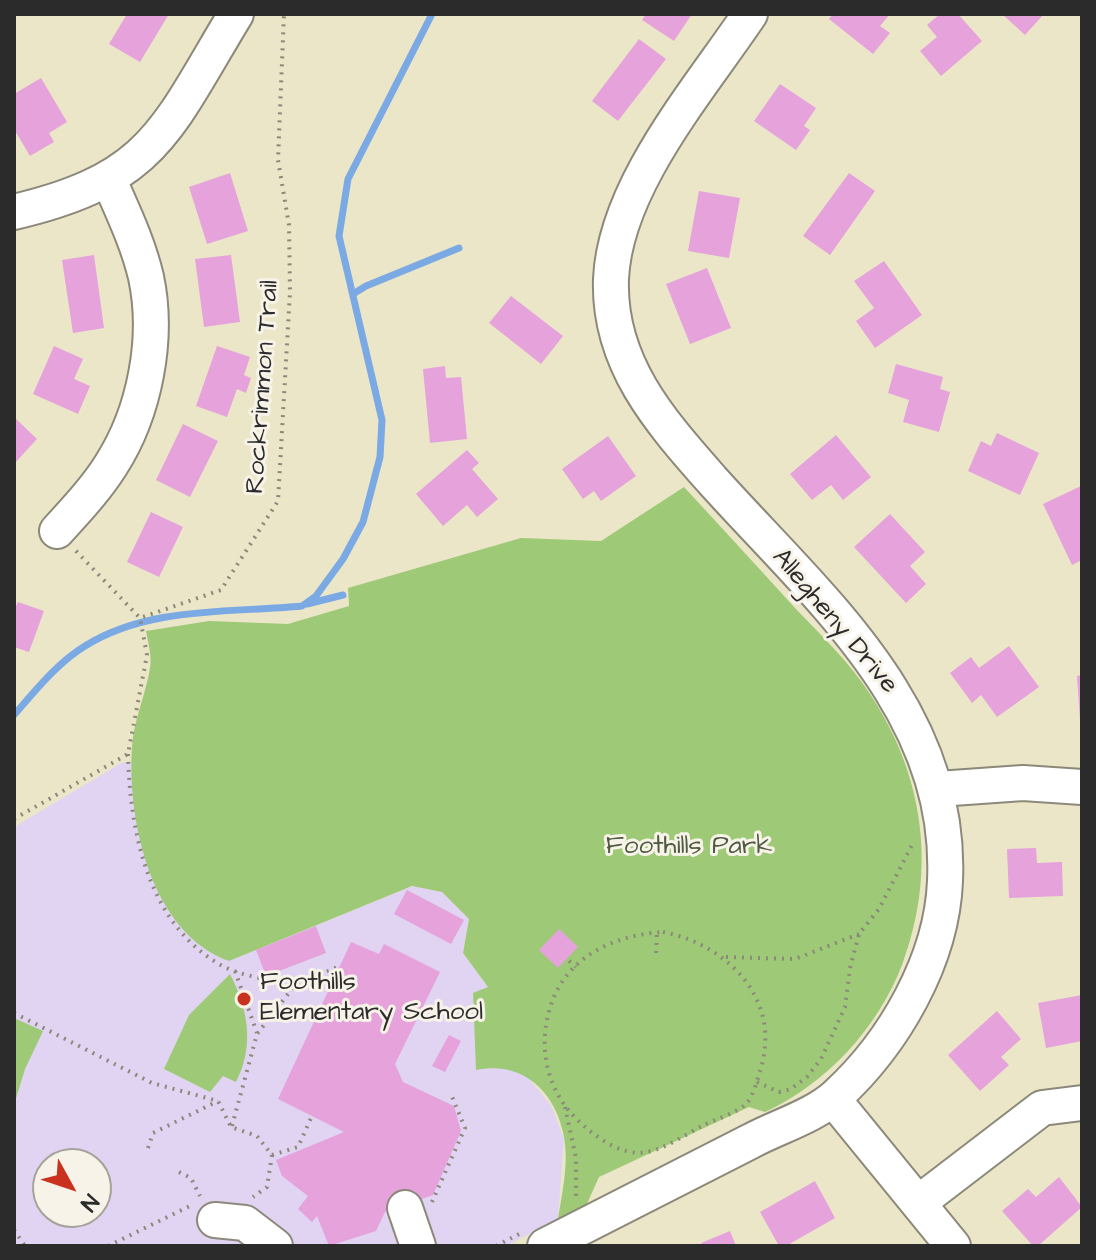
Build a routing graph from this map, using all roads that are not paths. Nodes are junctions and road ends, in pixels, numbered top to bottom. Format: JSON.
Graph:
{"nodes":[{"id":1,"x":236,"y":14,"type":"edge"},
{"id":2,"x":750,"y":14,"type":"edge"},
{"id":3,"x":109,"y":180,"type":"junction"},
{"id":4,"x":14,"y":212,"type":"edge"},
{"id":5,"x":57,"y":531,"type":"road end"},
{"id":6,"x":1082,"y":787,"type":"edge"},
{"id":7,"x":938,"y":789,"type":"junction"},
{"id":8,"x":833,"y":1099,"type":"junction"},
{"id":9,"x":1082,"y":1103,"type":"edge"},
{"id":10,"x":918,"y":1203,"type":"junction"},
{"id":11,"x":217,"y":1204,"type":"road end"},
{"id":12,"x":275,"y":1246,"type":"edge"},
{"id":13,"x":545,"y":1246,"type":"edge"},
{"id":14,"x":953,"y":1246,"type":"edge"}],
"edges":[{"from":1,"to":3,"type":"street"},
{"from":2,"to":7,"type":"street","name":"Allegheny Drive"},
{"from":3,"to":4,"type":"street"},
{"from":3,"to":5,"type":"street"},
{"from":6,"to":7,"type":"street"},
{"from":7,"to":8,"type":"street","name":"Allegheny Drive"},
{"from":8,"to":10,"type":"street"},
{"from":8,"to":13,"type":"street","name":"Allegheny Drive"},
{"from":9,"to":10,"type":"street"},
{"from":10,"to":14,"type":"street"},
{"from":11,"to":12,"type":"street"}]}
